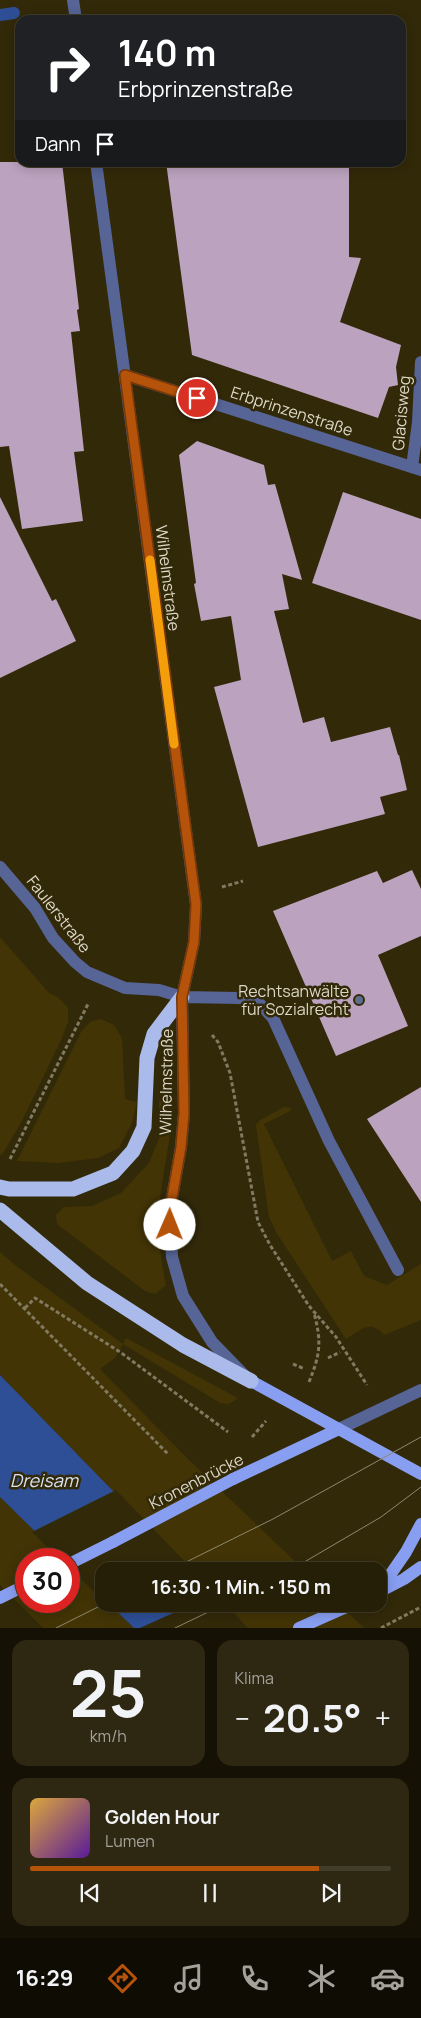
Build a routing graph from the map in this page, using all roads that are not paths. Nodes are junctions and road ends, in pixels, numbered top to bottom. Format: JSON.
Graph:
{"nodes":[{"id":1,"x":73,"y":0,"type":"edge"},
{"id":2,"x":75,"y":15,"type":"edge"},
{"id":3,"x":97,"y":167,"type":"edge"},
{"id":4,"x":421,"y":362,"type":"edge"},
{"id":5,"x":125,"y":375,"type":"junction"},
{"id":6,"x":417,"y":468,"type":"edge"},
{"id":7,"x":0,"y":867,"type":"edge"},
{"id":8,"x":182,"y":997,"type":"junction"},
{"id":9,"x":0,"y":1187,"type":"edge"},
{"id":10,"x":0,"y":1210,"type":"edge"},
{"id":11,"x":398,"y":1270,"type":"dead end"},
{"id":12,"x":251,"y":1382,"type":"junction"},
{"id":13,"x":421,"y":1390,"type":"edge"},
{"id":14,"x":339,"y":1429,"type":"junction"},
{"id":15,"x":421,"y":1474,"type":"edge"},
{"id":16,"x":421,"y":1524,"type":"edge"},
{"id":17,"x":80,"y":1558,"type":"edge"},
{"id":18,"x":421,"y":1567,"type":"edge"},
{"id":19,"x":387,"y":1580,"type":"edge"},
{"id":20,"x":387,"y":1588,"type":"edge"},
{"id":21,"x":15,"y":1590,"type":"edge"},
{"id":22,"x":0,"y":1598,"type":"edge"},
{"id":23,"x":335,"y":1612,"type":"edge"},
{"id":24,"x":299,"y":1628,"type":"edge"}],
"edges":[{"from":1,"to":2,"type":"street"},
{"from":3,"to":5,"type":"street","name":"Wilhelmstraße"},
{"from":4,"to":6,"type":"street","name":"Glacisweg"},
{"from":5,"to":6,"type":"street","name":"Erbprinzenstraße"},
{"from":5,"to":8,"type":"street","name":"Wilhelmstraße"},
{"from":7,"to":8,"type":"street","name":"Faulerstraße"},
{"from":8,"to":9,"type":"highway"},
{"from":8,"to":11,"type":"street"},
{"from":8,"to":12,"type":"street","name":"Wilhelmstraße"},
{"from":10,"to":12,"type":"highway"},
{"from":12,"to":14,"type":"main road"},
{"from":13,"to":14,"type":"street"},
{"from":14,"to":15,"type":"main road"},
{"from":14,"to":17,"type":"main road","name":"Kronenbrücke","bridge":true},
{"from":16,"to":19,"type":"main road"},
{"from":18,"to":20,"type":"main road"},
{"from":21,"to":22,"type":"main road"},
{"from":23,"to":24,"type":"main road","bridge":true}]}
